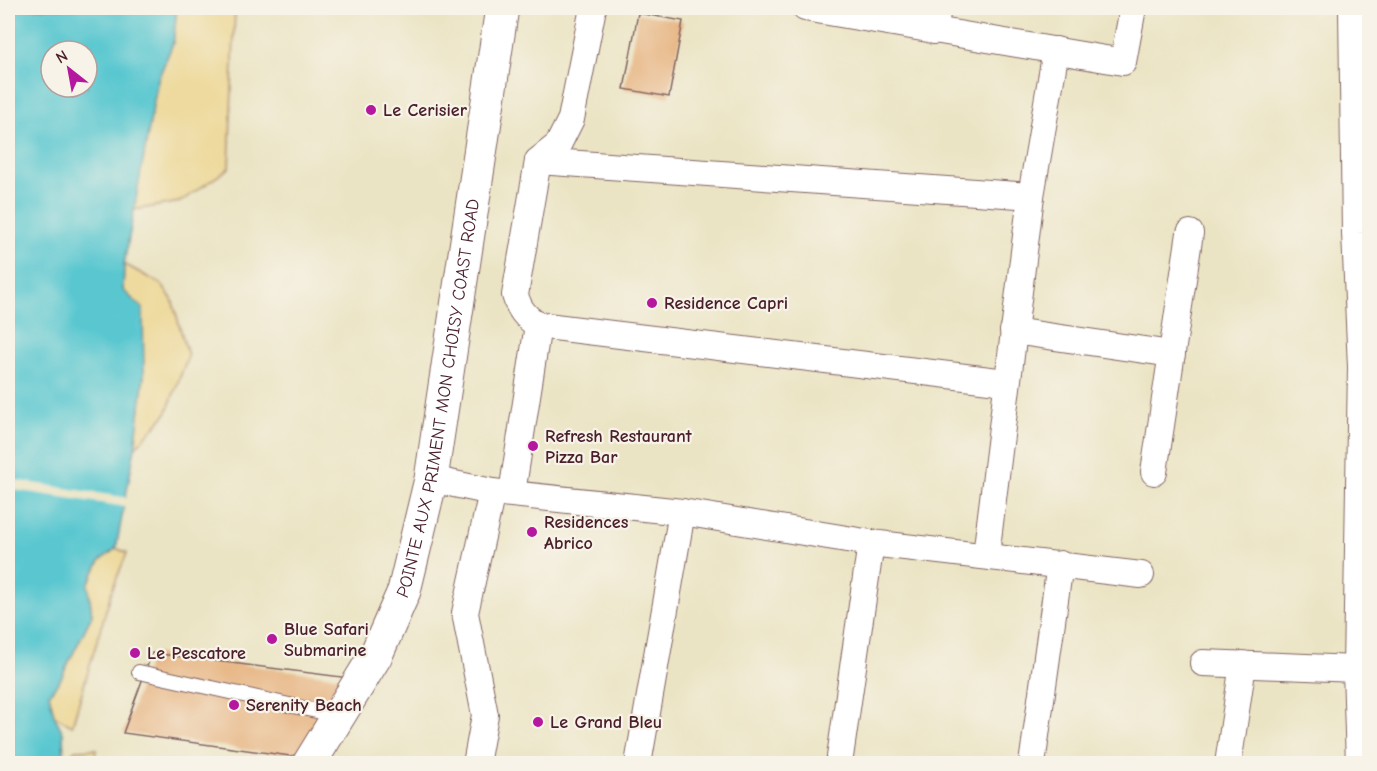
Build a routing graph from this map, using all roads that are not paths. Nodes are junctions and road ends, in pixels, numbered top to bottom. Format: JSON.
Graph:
{"nodes":[{"id":1,"x":502,"y":8,"type":"edge"},
{"id":2,"x":593,"y":8,"type":"edge"},
{"id":3,"x":805,"y":8,"type":"edge"},
{"id":4,"x":1133,"y":8,"type":"edge"},
{"id":5,"x":1352,"y":8,"type":"edge"},
{"id":6,"x":936,"y":19,"type":"edge"},
{"id":7,"x":1056,"y":50,"type":"junction"},
{"id":8,"x":538,"y":160,"type":"junction"},
{"id":9,"x":1031,"y":196,"type":"junction"},
{"id":10,"x":1190,"y":233,"type":"dead end"},
{"id":11,"x":538,"y":325,"type":"junction"},
{"id":12,"x":1013,"y":331,"type":"junction"},
{"id":13,"x":1172,"y":354,"type":"junction"},
{"id":14,"x":1365,"y":367,"type":"edge"},
{"id":15,"x":1006,"y":382,"type":"junction"},
{"id":16,"x":1154,"y":472,"type":"dead end"},
{"id":17,"x":431,"y":479,"type":"junction"},
{"id":18,"x":502,"y":492,"type":"junction"},
{"id":19,"x":682,"y":512,"type":"junction"},
{"id":20,"x":871,"y":543,"type":"junction"},
{"id":21,"x":986,"y":555,"type":"junction"},
{"id":22,"x":1060,"y":564,"type":"junction"},
{"id":23,"x":1141,"y":575,"type":"dead end"},
{"id":24,"x":1203,"y":663,"type":"dead end"},
{"id":25,"x":1243,"y":664,"type":"junction"},
{"id":26,"x":1356,"y":669,"type":"junction"},
{"id":27,"x":139,"y":672,"type":"dead end"},
{"id":28,"x":339,"y":716,"type":"junction"},
{"id":29,"x":840,"y":757,"type":"dead end"},
{"id":30,"x":309,"y":764,"type":"edge"},
{"id":31,"x":476,"y":764,"type":"edge"},
{"id":32,"x":638,"y":764,"type":"edge"},
{"id":33,"x":1032,"y":764,"type":"edge"},
{"id":34,"x":1228,"y":764,"type":"edge"},
{"id":35,"x":1359,"y":764,"type":"edge"}],
"edges":[{"from":1,"to":17,"type":"main road","name":"POINTE AUX PRIMENT MON CHOISY COAST ROAD"},
{"from":2,"to":8,"type":"street"},
{"from":3,"to":6,"type":"street"},
{"from":4,"to":7,"type":"street"},
{"from":5,"to":14,"type":"street"},
{"from":6,"to":7,"type":"street"},
{"from":7,"to":9,"type":"street"},
{"from":8,"to":9,"type":"street"},
{"from":8,"to":11,"type":"street"},
{"from":9,"to":12,"type":"street"},
{"from":10,"to":13,"type":"street"},
{"from":11,"to":15,"type":"street"},
{"from":11,"to":18,"type":"street"},
{"from":12,"to":13,"type":"street"},
{"from":12,"to":15,"type":"street"},
{"from":13,"to":16,"type":"street"},
{"from":14,"to":26,"type":"street"},
{"from":15,"to":21,"type":"street"},
{"from":17,"to":18,"type":"street"},
{"from":17,"to":28,"type":"main road","name":"POINTE AUX PRIMENT MON CHOISY COAST ROAD"},
{"from":18,"to":19,"type":"street"},
{"from":18,"to":31,"type":"street"},
{"from":19,"to":20,"type":"street"},
{"from":19,"to":32,"type":"street"},
{"from":20,"to":21,"type":"street"},
{"from":20,"to":29,"type":"street"},
{"from":21,"to":22,"type":"street"},
{"from":22,"to":23,"type":"street"},
{"from":22,"to":33,"type":"street"},
{"from":24,"to":25,"type":"street"},
{"from":25,"to":26,"type":"street"},
{"from":25,"to":34,"type":"street"},
{"from":26,"to":35,"type":"street"},
{"from":27,"to":28,"type":"lane"},
{"from":28,"to":30,"type":"main road","name":"POINTE AUX PRIMENT MON CHOISY COAST ROAD"}]}
